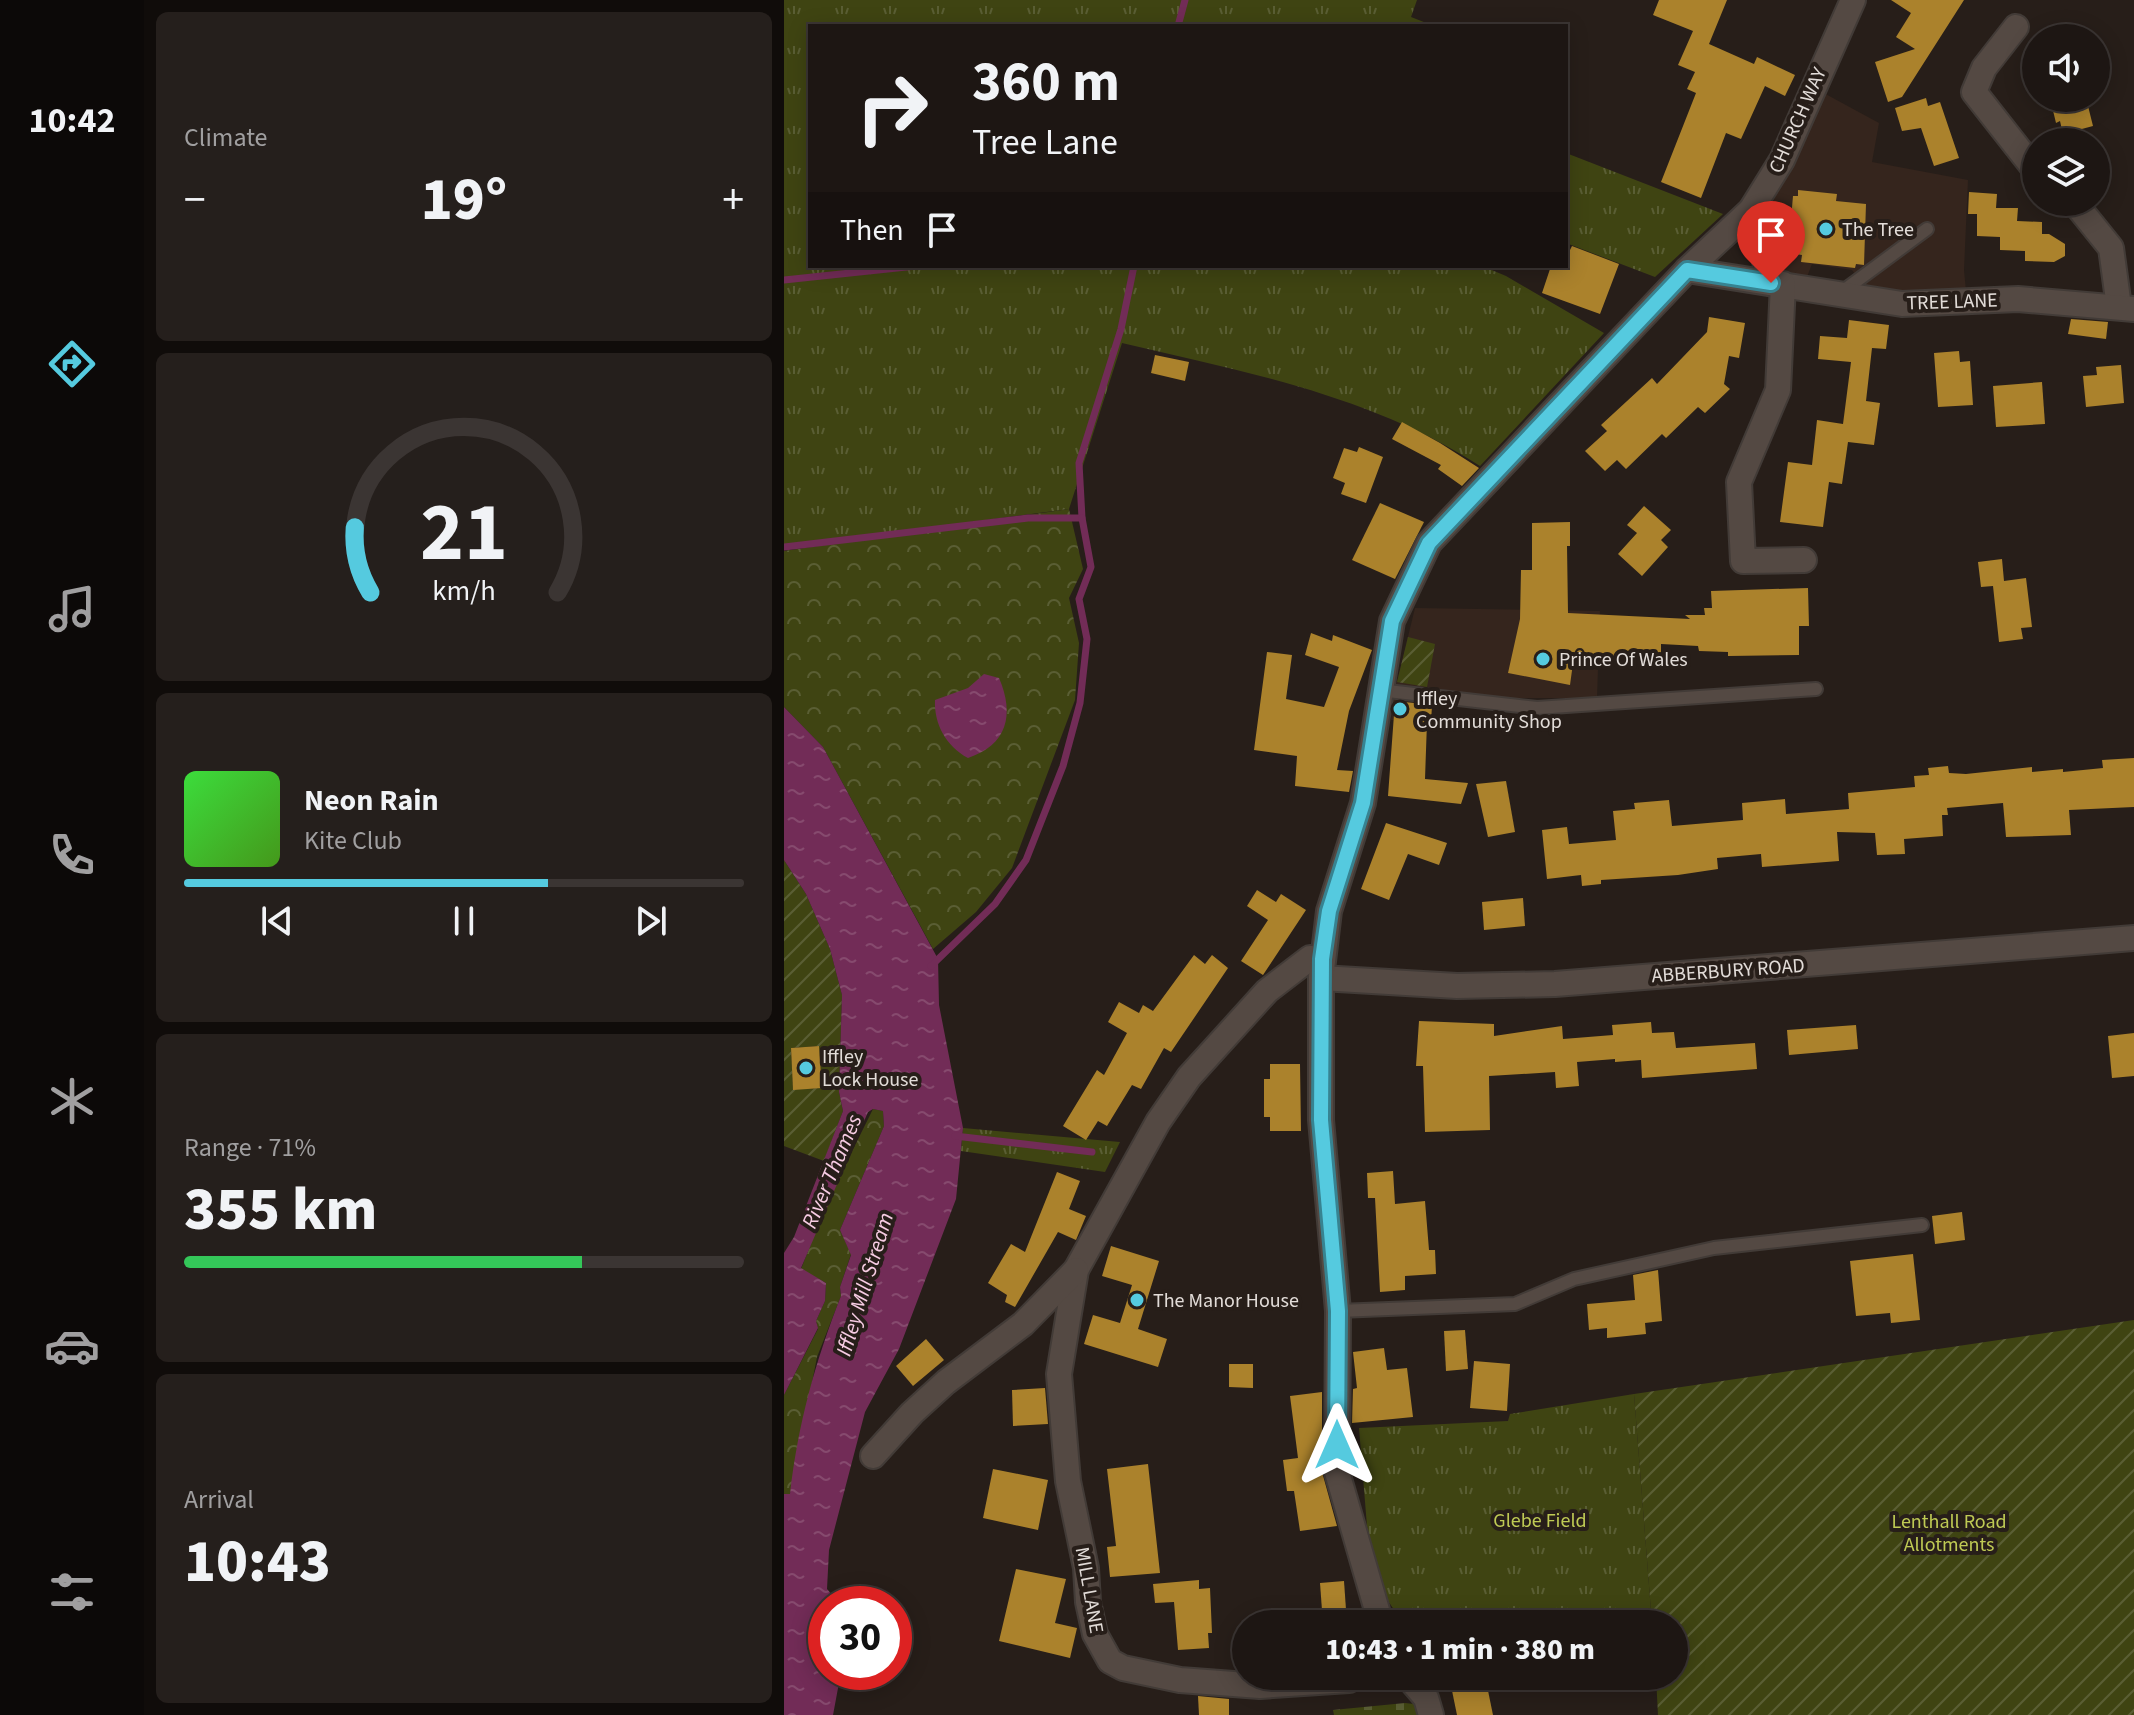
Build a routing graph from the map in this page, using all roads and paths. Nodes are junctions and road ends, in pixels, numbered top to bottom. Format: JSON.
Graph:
{"nodes":[{"id":1,"x":1853,"y":0,"type":"edge"},
{"id":2,"x":2016,"y":27,"type":"dead end"},
{"id":3,"x":2022,"y":153,"type":"edge"},
{"id":4,"x":1751,"y":210,"type":"junction"},
{"id":5,"x":2085,"y":216,"type":"edge"},
{"id":6,"x":1927,"y":229,"type":"dead end"},
{"id":7,"x":1687,"y":270,"type":"junction"},
{"id":8,"x":1777,"y":284,"type":"junction"},
{"id":9,"x":1836,"y":295,"type":"junction"},
{"id":10,"x":2126,"y":308,"type":"edge"},
{"id":11,"x":1804,"y":560,"type":"dead end"},
{"id":12,"x":1816,"y":689,"type":"dead end"},
{"id":13,"x":1379,"y":690,"type":"junction"},
{"id":14,"x":2134,"y":938,"type":"edge"},
{"id":15,"x":1322,"y":969,"type":"junction"},
{"id":16,"x":1922,"y":1225,"type":"dead end"},
{"id":17,"x":1076,"y":1270,"type":"junction"},
{"id":18,"x":1338,"y":1311,"type":"junction"},
{"id":19,"x":873,"y":1456,"type":"dead end"},
{"id":20,"x":1377,"y":1610,"type":"edge"},
{"id":21,"x":1232,"y":1684,"type":"edge"},
{"id":22,"x":1419,"y":1690,"type":"edge"},
{"id":23,"x":1431,"y":1715,"type":"edge"}],
"edges":[{"from":1,"to":4,"type":"street","name":"CHURCH WAY"},
{"from":2,"to":3,"type":"street"},
{"from":4,"to":7,"type":"street","name":"CHURCH WAY"},
{"from":4,"to":8,"type":"street"},
{"from":5,"to":10,"type":"street"},
{"from":6,"to":9,"type":"lane"},
{"from":7,"to":8,"type":"street","name":"TREE LANE"},
{"from":7,"to":13,"type":"street","name":"CHURCH WAY"},
{"from":8,"to":9,"type":"street","name":"TREE LANE"},
{"from":8,"to":11,"type":"street"},
{"from":9,"to":10,"type":"street","name":"TREE LANE"},
{"from":12,"to":13,"type":"lane"},
{"from":13,"to":15,"type":"street","name":"CHURCH WAY"},
{"from":14,"to":15,"type":"street","name":"ABBERBURY ROAD"},
{"from":15,"to":17,"type":"street","name":"MILL LANE"},
{"from":15,"to":18,"type":"street","name":"CHURCH WAY"},
{"from":16,"to":18,"type":"lane"},
{"from":17,"to":19,"type":"street","name":"MILL LANE"},
{"from":17,"to":21,"type":"street","name":"MILL LANE"},
{"from":18,"to":20,"type":"street","name":"CHURCH WAY"},
{"from":22,"to":23,"type":"street"}]}
